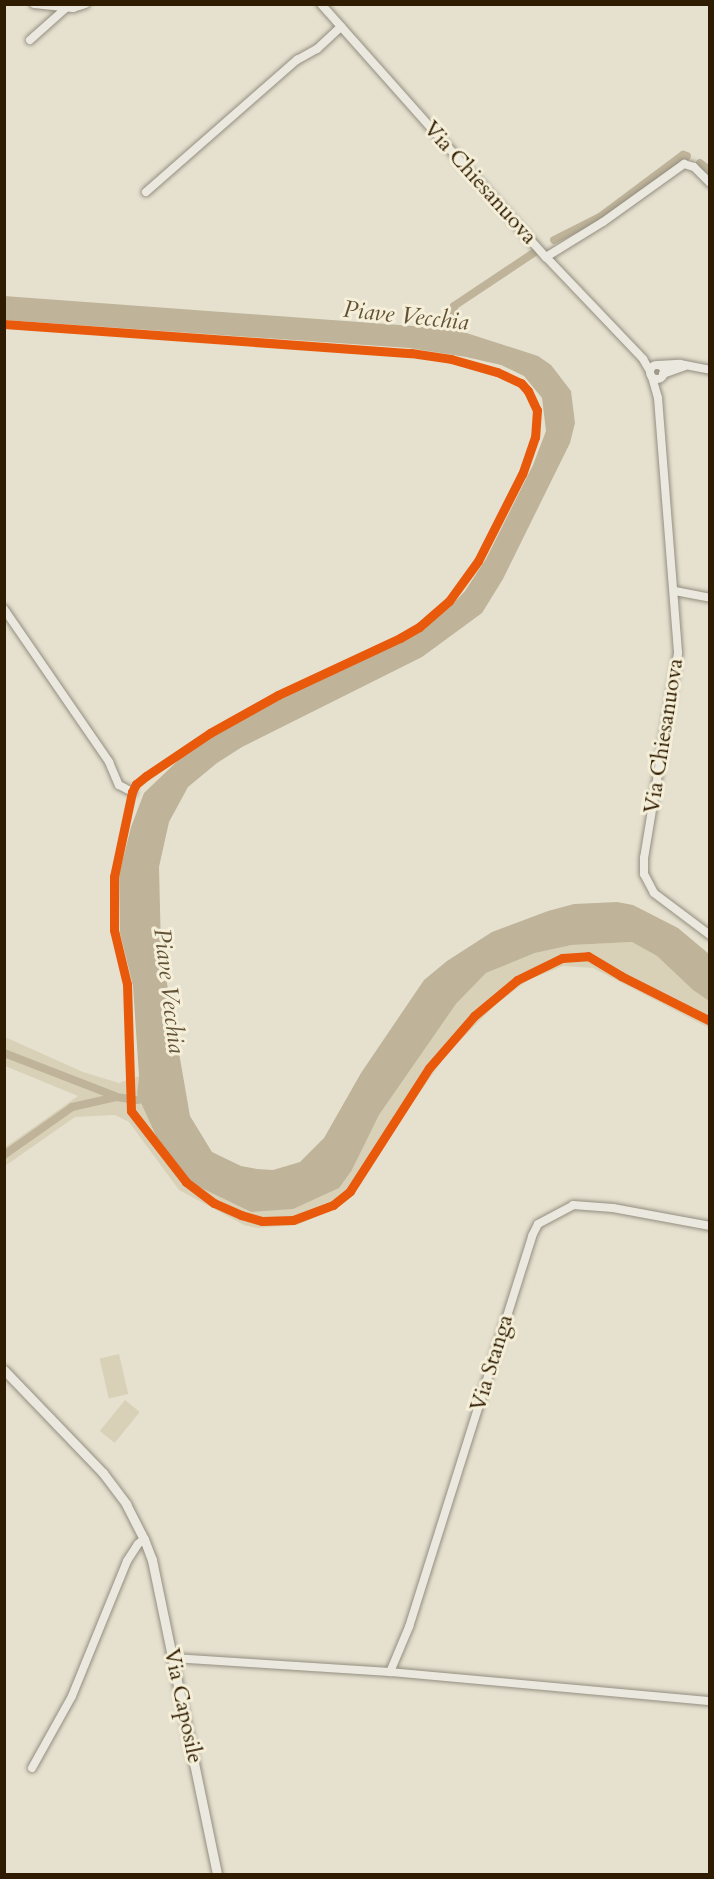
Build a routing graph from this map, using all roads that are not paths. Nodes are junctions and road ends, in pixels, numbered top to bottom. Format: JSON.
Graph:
{"nodes":[{"id":1,"x":34,"y":4,"type":"edge"},
{"id":2,"x":85,"y":4,"type":"edge"},
{"id":3,"x":321,"y":4,"type":"edge"},
{"id":4,"x":66,"y":8,"type":"junction"},
{"id":5,"x":341,"y":27,"type":"junction"},
{"id":6,"x":30,"y":40,"type":"dead end"},
{"id":7,"x":710,"y":183,"type":"edge"},
{"id":8,"x":146,"y":192,"type":"dead end"},
{"id":9,"x":546,"y":257,"type":"junction"},
{"id":10,"x":689,"y":365,"type":"junction"},
{"id":11,"x":654,"y":369,"type":"junction"},
{"id":12,"x":710,"y":370,"type":"edge"},
{"id":13,"x":663,"y":374,"type":"junction"},
{"id":14,"x":658,"y":398,"type":"junction"},
{"id":15,"x":675,"y":591,"type":"junction"},
{"id":16,"x":710,"y":598,"type":"edge"},
{"id":17,"x":4,"y":609,"type":"edge"},
{"id":18,"x":132,"y":792,"type":"dead end"},
{"id":19,"x":710,"y":935,"type":"edge"},
{"id":20,"x":710,"y":1226,"type":"edge"},
{"id":21,"x":4,"y":1370,"type":"edge"},
{"id":22,"x":144,"y":1539,"type":"junction"},
{"id":23,"x":173,"y":1658,"type":"junction"},
{"id":24,"x":390,"y":1672,"type":"junction"},
{"id":25,"x":710,"y":1701,"type":"edge"},
{"id":26,"x":32,"y":1768,"type":"dead end"},
{"id":27,"x":218,"y":1875,"type":"edge"}],
"edges":[{"from":1,"to":4,"type":"street"},
{"from":2,"to":4,"type":"street"},
{"from":3,"to":5,"type":"street","name":"Via Chiesanuova"},
{"from":4,"to":6,"type":"street"},
{"from":5,"to":8,"type":"street"},
{"from":5,"to":9,"type":"street","name":"Via Chiesanuova"},
{"from":7,"to":9,"type":"street"},
{"from":9,"to":11,"type":"street","name":"Via Chiesanuova"},
{"from":10,"to":11,"type":"street"},
{"from":10,"to":12,"type":"street"},
{"from":10,"to":13,"type":"street"},
{"from":11,"to":13,"type":"street"},
{"from":11,"to":14,"type":"street","name":"Via Chiesanuova"},
{"from":13,"to":14,"type":"street","name":"Via Chiesanuova"},
{"from":14,"to":15,"type":"street","name":"Via Chiesanuova"},
{"from":15,"to":16,"type":"street"},
{"from":15,"to":19,"type":"street","name":"Via Chiesanuova"},
{"from":17,"to":18,"type":"street"},
{"from":20,"to":24,"type":"street","name":"Via Stanga"},
{"from":21,"to":22,"type":"street","name":"Via Caposile"},
{"from":22,"to":23,"type":"street","name":"Via Caposile"},
{"from":22,"to":26,"type":"street"},
{"from":23,"to":24,"type":"street"},
{"from":23,"to":27,"type":"street","name":"Via Caposile"},
{"from":24,"to":25,"type":"street"}]}
